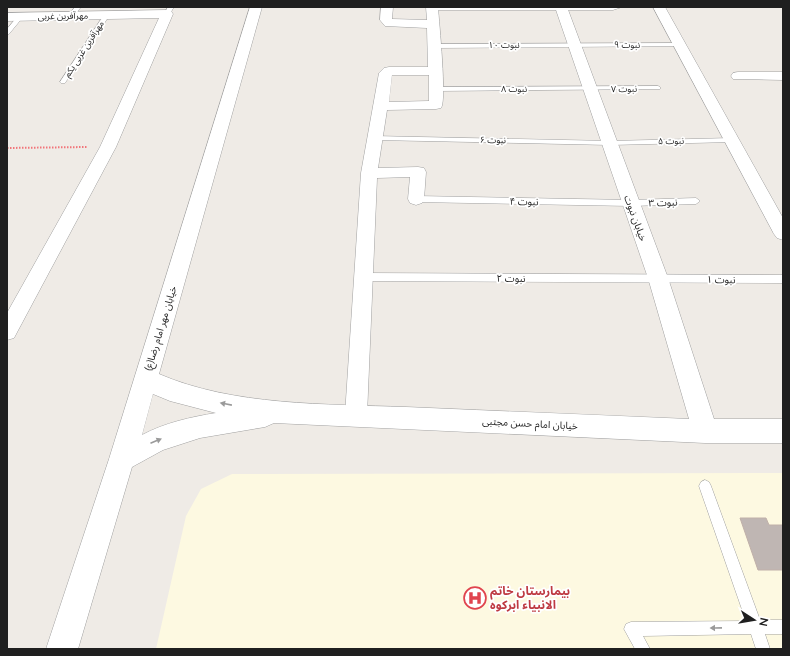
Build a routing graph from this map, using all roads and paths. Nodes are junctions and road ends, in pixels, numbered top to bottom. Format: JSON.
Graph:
{"nodes":[{"id":1,"x":256,"y":7,"type":"edge"},
{"id":2,"x":387,"y":7,"type":"edge"},
{"id":3,"x":619,"y":7,"type":"edge"},
{"id":4,"x":659,"y":7,"type":"edge"},
{"id":5,"x":432,"y":8,"type":"edge"},
{"id":6,"x":561,"y":8,"type":"edge"},
{"id":7,"x":169,"y":11,"type":"edge"},
{"id":8,"x":74,"y":12,"type":"edge"},
{"id":9,"x":20,"y":16,"type":"junction"},
{"id":10,"x":106,"y":16,"type":"junction"},
{"id":11,"x":7,"y":17,"type":"edge"},
{"id":12,"x":432,"y":24,"type":"junction"},
{"id":13,"x":7,"y":33,"type":"edge"},
{"id":14,"x":574,"y":45,"type":"junction"},
{"id":15,"x":680,"y":45,"type":"junction"},
{"id":16,"x":434,"y":46,"type":"junction"},
{"id":17,"x":435,"y":71,"type":"junction"},
{"id":18,"x":738,"y":76,"type":"dead end"},
{"id":19,"x":783,"y":76,"type":"edge"},
{"id":20,"x":63,"y":82,"type":"dead end"},
{"id":21,"x":437,"y":88,"type":"junction"},
{"id":22,"x":658,"y":88,"type":"dead end"},
{"id":23,"x":591,"y":89,"type":"junction"},
{"id":24,"x":381,"y":106,"type":"junction"},
{"id":25,"x":376,"y":138,"type":"junction"},
{"id":26,"x":732,"y":140,"type":"junction"},
{"id":27,"x":610,"y":143,"type":"junction"},
{"id":28,"x":108,"y":147,"type":"junction"},
{"id":29,"x":7,"y":148,"type":"edge"},
{"id":30,"x":369,"y":173,"type":"junction"},
{"id":31,"x":416,"y":199,"type":"joint"},
{"id":32,"x":696,"y":201,"type":"dead end"},
{"id":33,"x":631,"y":203,"type":"junction"},
{"id":34,"x":783,"y":234,"type":"edge"},
{"id":35,"x":364,"y":277,"type":"junction"},
{"id":36,"x":658,"y":278,"type":"junction"},
{"id":37,"x":783,"y":279,"type":"edge"},
{"id":38,"x":7,"y":332,"type":"edge"},
{"id":39,"x":145,"y":379,"type":"junction"},
{"id":40,"x":278,"y":413,"type":"junction"},
{"id":41,"x":356,"y":415,"type":"junction"},
{"id":42,"x":705,"y":431,"type":"junction"},
{"id":43,"x":783,"y":431,"type":"edge"},
{"id":44,"x":122,"y":459,"type":"junction"},
{"id":45,"x":705,"y":486,"type":"dead end"},
{"id":46,"x":783,"y":626,"type":"edge"},
{"id":47,"x":755,"y":627,"type":"junction"},
{"id":48,"x":62,"y":649,"type":"edge"},
{"id":49,"x":643,"y":649,"type":"edge"},
{"id":50,"x":763,"y":649,"type":"edge"}],
"edges":[{"from":1,"to":39,"type":"street","name":"خیابان مهر امام رضا(ع)"},
{"from":2,"to":12,"type":"street"},
{"from":3,"to":6,"type":"lane"},
{"from":4,"to":15,"type":"street"},
{"from":5,"to":6,"type":"lane"},
{"from":5,"to":12,"type":"street"},
{"from":6,"to":14,"type":"street","name":"خیابان نبوت"},
{"from":7,"to":10,"type":"street","name":"مهرآفرین غربی"},
{"from":7,"to":28,"type":"street"},
{"from":8,"to":9,"type":"street","name":"مهرآفرین غربی"},
{"from":8,"to":10,"type":"street","name":"مهرآفرین غربی"},
{"from":9,"to":11,"type":"street","name":"مهرآفرین غربی"},
{"from":9,"to":13,"type":"lane"},
{"from":10,"to":20,"type":"lane","name":"مهرآفرین غربی یکم"},
{"from":12,"to":16,"type":"street"},
{"from":14,"to":15,"type":"lane","name":"نبوت ۹"},
{"from":14,"to":16,"type":"lane","name":"نبوت ۱۰"},
{"from":14,"to":23,"type":"street","name":"خیابان نبوت"},
{"from":15,"to":26,"type":"street"},
{"from":16,"to":17,"type":"street"},
{"from":17,"to":21,"type":"street"},
{"from":17,"to":24,"type":"street"},
{"from":18,"to":19,"type":"street"},
{"from":21,"to":23,"type":"lane","name":"نبوت ۸"},
{"from":21,"to":24,"type":"street"},
{"from":22,"to":23,"type":"lane","name":"نبوت ۷"},
{"from":23,"to":27,"type":"street","name":"خیابان نبوت"},
{"from":24,"to":25,"type":"street"},
{"from":25,"to":27,"type":"lane","name":"نبوت ۶"},
{"from":25,"to":30,"type":"street"},
{"from":26,"to":27,"type":"lane","name":"نبوت ۵"},
{"from":26,"to":34,"type":"street"},
{"from":27,"to":33,"type":"street","name":"خیابان نبوت"},
{"from":28,"to":29,"type":"path"},
{"from":28,"to":38,"type":"street"},
{"from":30,"to":31,"type":"street"},
{"from":30,"to":35,"type":"street"},
{"from":31,"to":33,"type":"lane","name":"نبوت ۴"},
{"from":32,"to":33,"type":"lane","name":"نبوت ۳"},
{"from":33,"to":36,"type":"street","name":"خیابان نبوت"},
{"from":35,"to":36,"type":"lane","name":"نبوت ۲"},
{"from":35,"to":41,"type":"street"},
{"from":36,"to":37,"type":"lane","name":"نبوت ۱"},
{"from":36,"to":42,"type":"street","name":"خیابان نبوت"},
{"from":40,"to":39,"type":"street","name":"خیابان امام حسن مجتبی","one_way":true},
{"from":39,"to":44,"type":"street","name":"خیابان مهر امام رضا(ع)"},
{"from":40,"to":41,"type":"street","name":"خیابان امام حسن مجتبی"},
{"from":44,"to":40,"type":"street","name":"خیابان امام حسن مجتبی","one_way":true},
{"from":41,"to":42,"type":"street","name":"خیابان امام حسن مجتبی"},
{"from":42,"to":43,"type":"street","name":"خیابان امام حسن مجتبی"},
{"from":44,"to":48,"type":"street","name":"خیابان مهر امام رضا(ع)"},
{"from":45,"to":47,"type":"lane"},
{"from":46,"to":47,"type":"lane"},
{"from":47,"to":49,"type":"lane","one_way":true},
{"from":47,"to":50,"type":"lane"}]}
